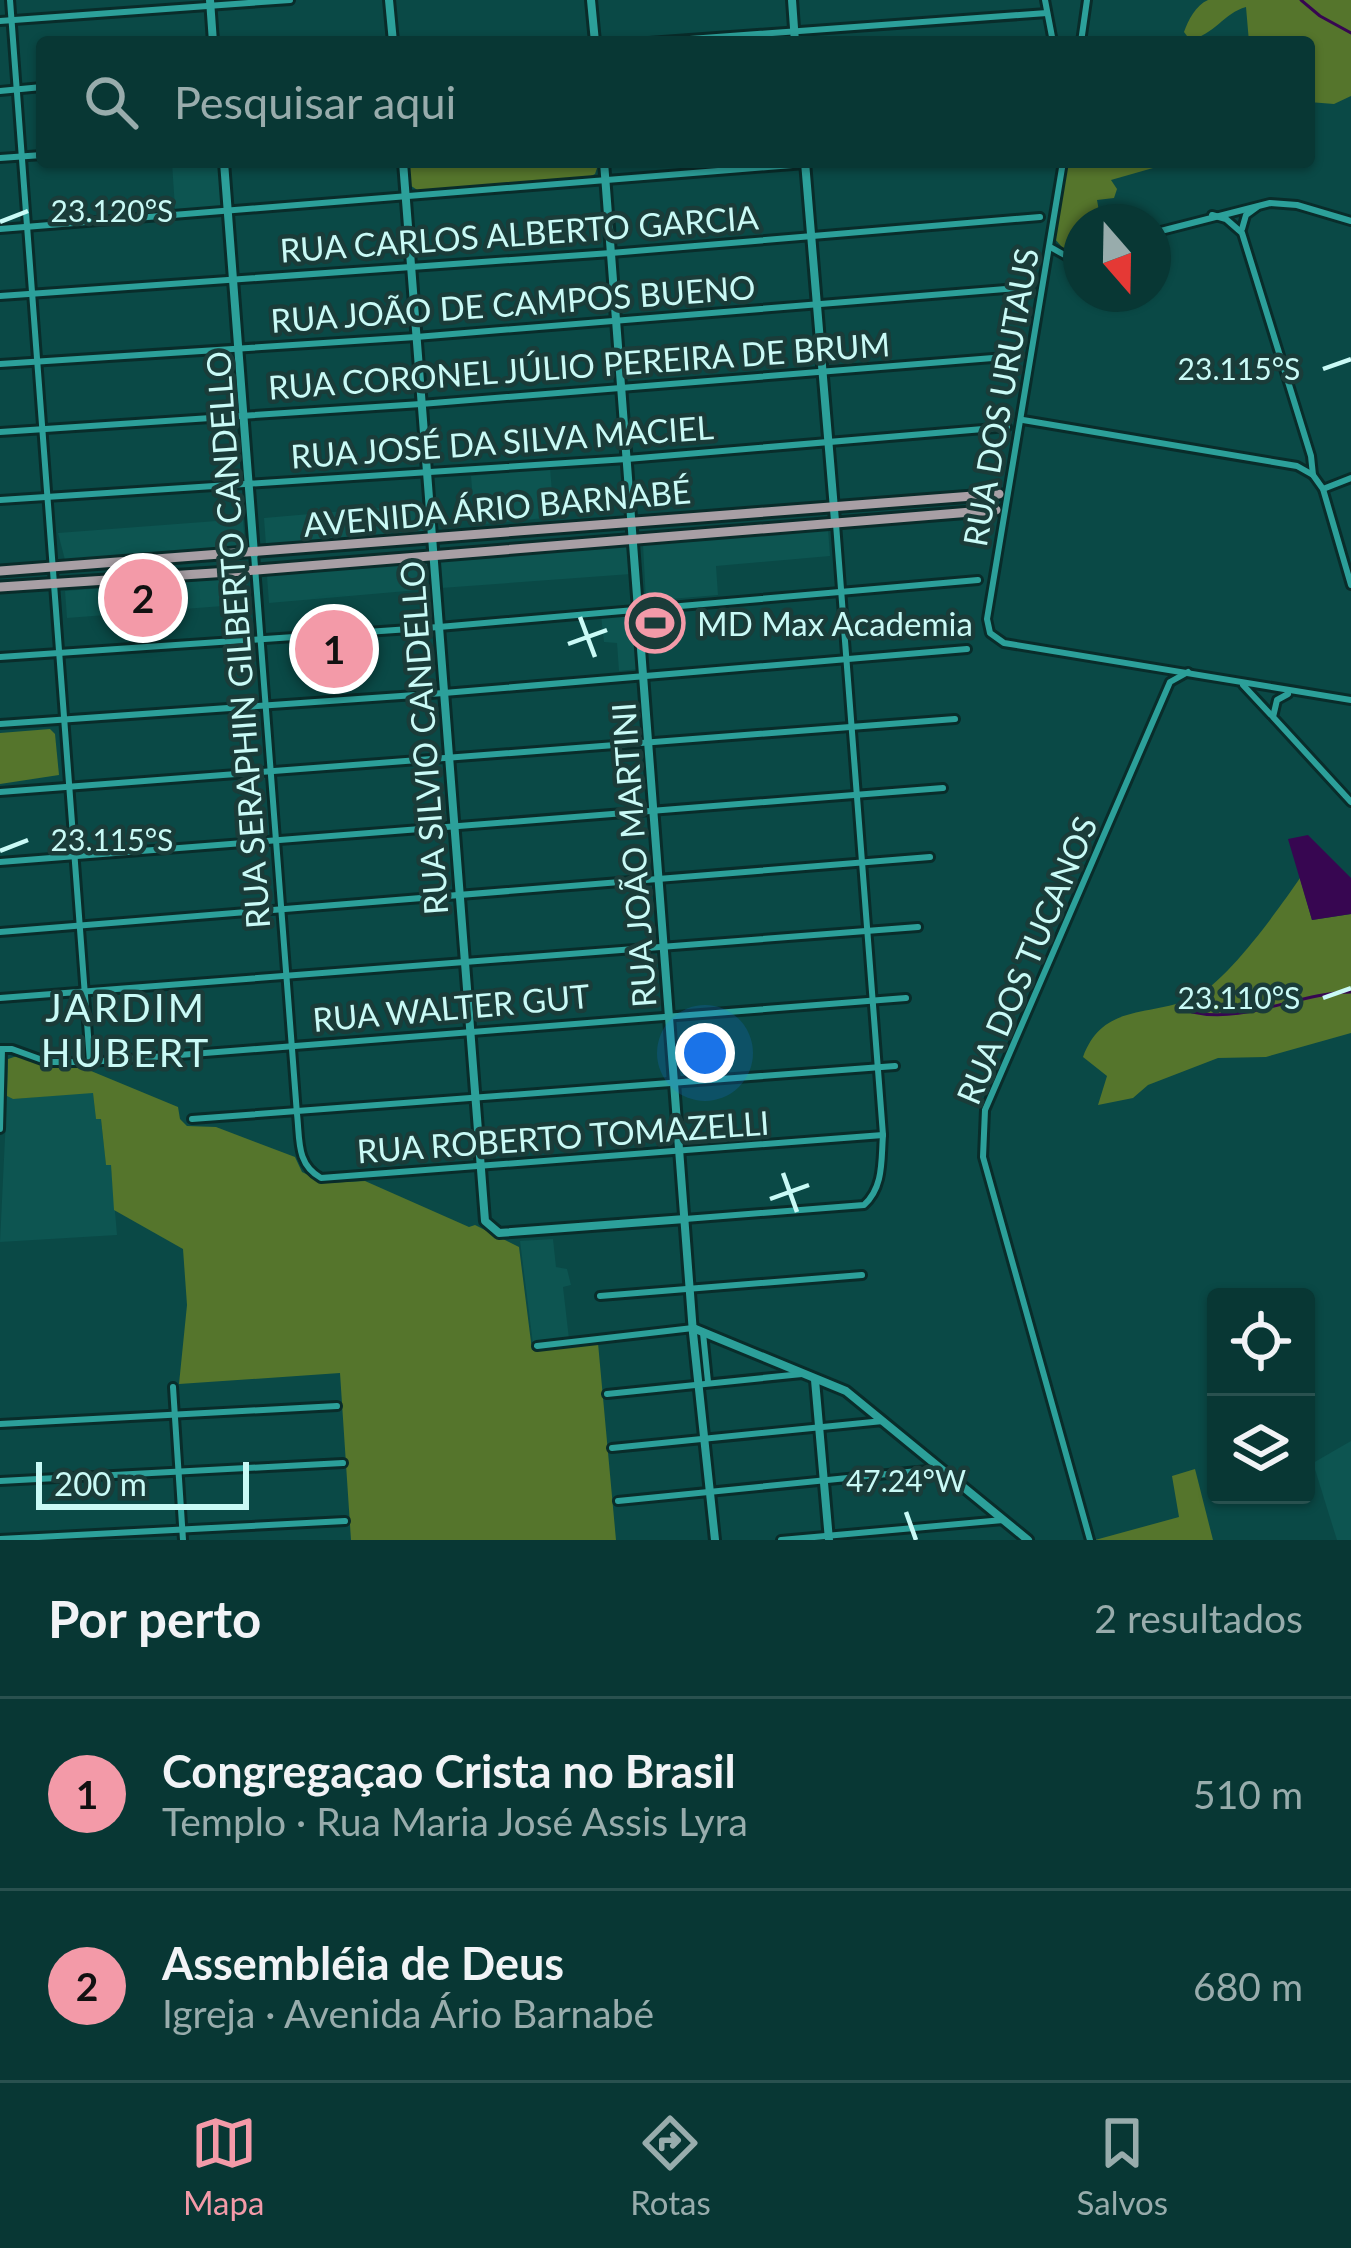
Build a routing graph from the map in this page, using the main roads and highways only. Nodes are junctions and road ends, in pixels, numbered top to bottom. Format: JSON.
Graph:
{"nodes":[{"id":1,"x":999,"y":494,"type":"dead end"},
{"id":2,"x":964,"y":497,"type":"junction"},
{"id":3,"x":996,"y":510,"type":"dead end"},
{"id":4,"x":964,"y":512,"type":"junction"},
{"id":5,"x":0,"y":571,"type":"edge"},
{"id":6,"x":0,"y":586,"type":"edge"}],
"edges":[{"from":1,"to":2,"type":"main road","name":"AVENIDA ÁRIO BARNABÉ"},
{"from":2,"to":4,"type":"main road"},
{"from":2,"to":5,"type":"main road","name":"AVENIDA ÁRIO BARNABÉ"},
{"from":3,"to":4,"type":"main road","name":"AVENIDA ÁRIO BARNABÉ"},
{"from":4,"to":6,"type":"main road","name":"AVENIDA ÁRIO BARNABÉ"}]}
